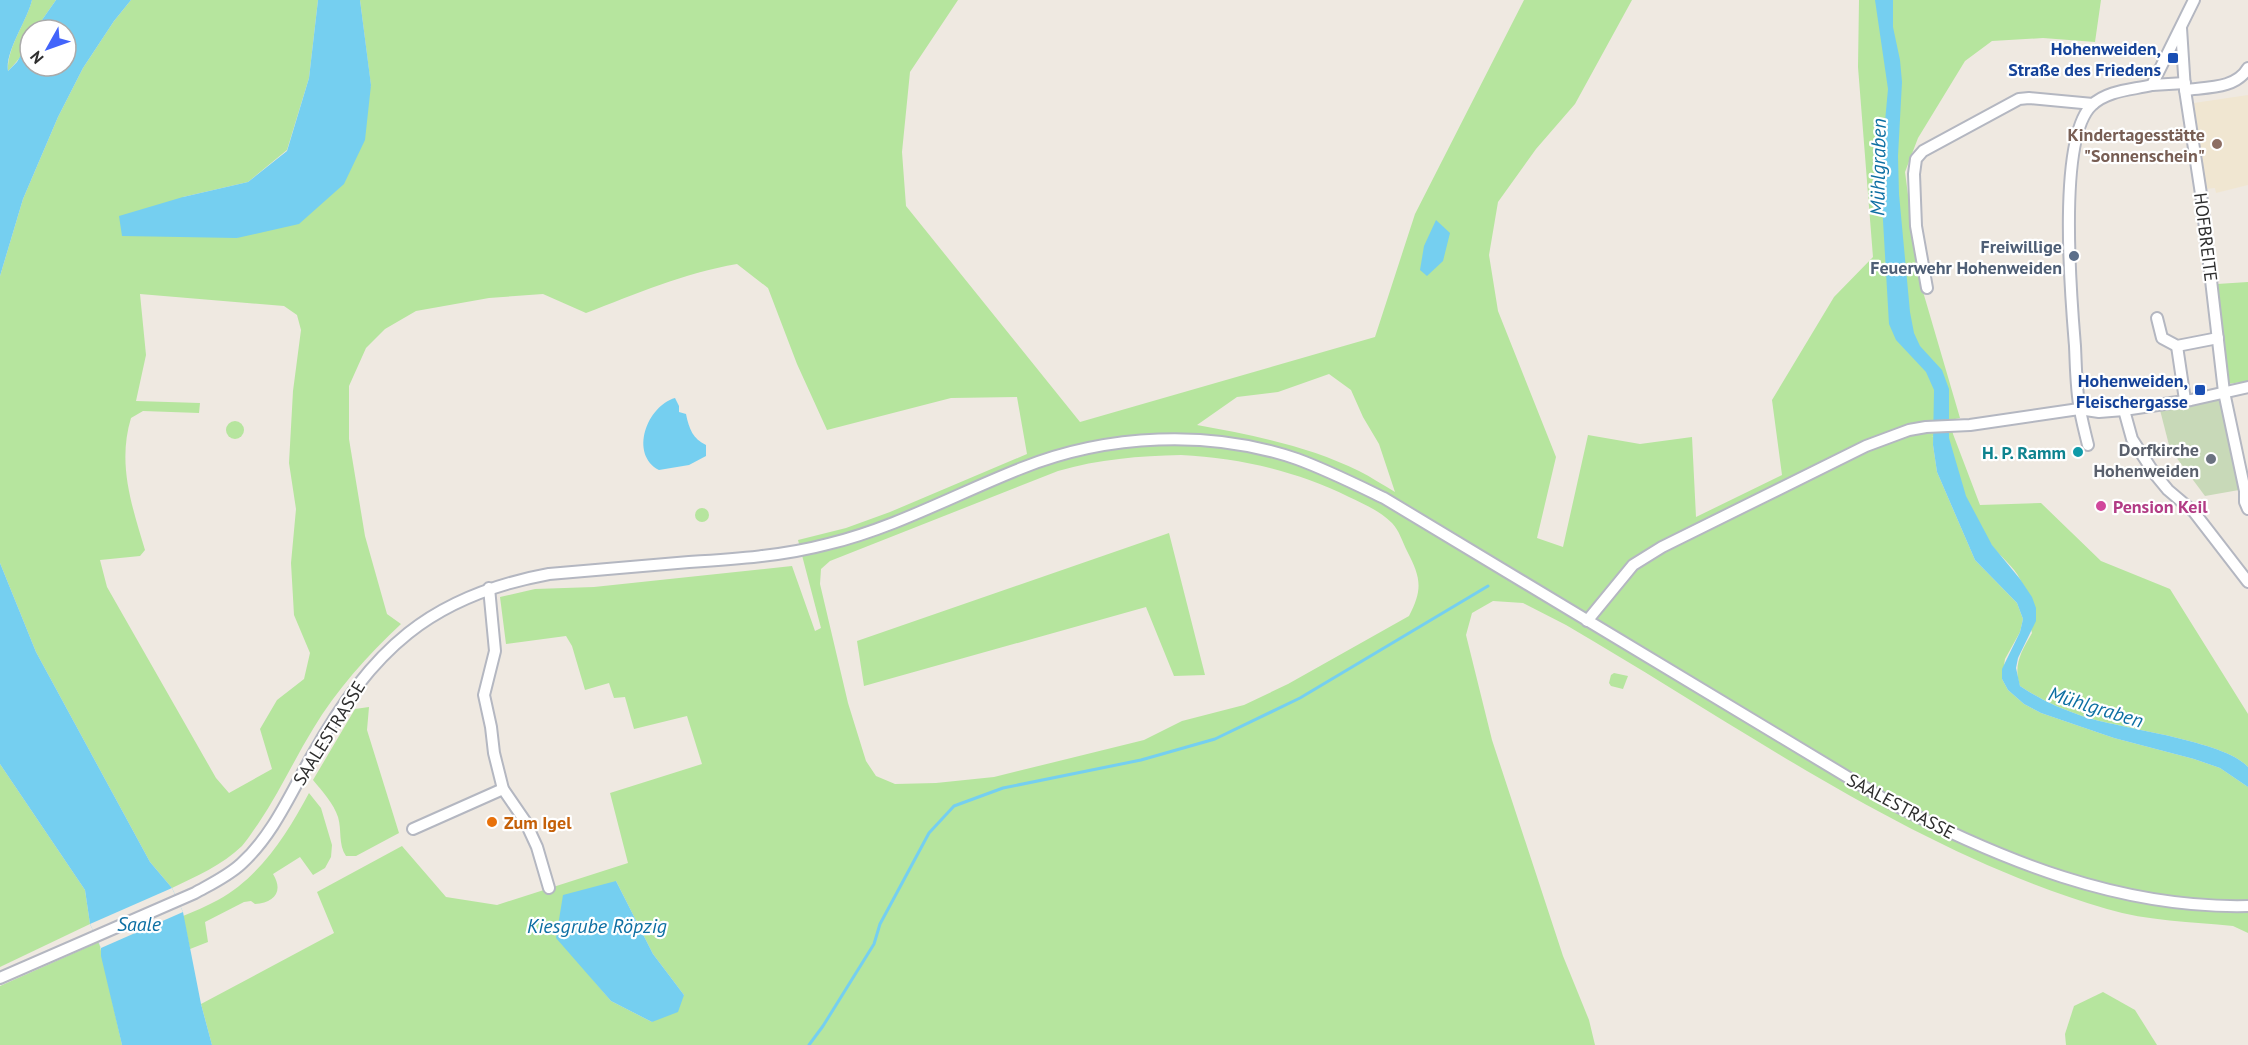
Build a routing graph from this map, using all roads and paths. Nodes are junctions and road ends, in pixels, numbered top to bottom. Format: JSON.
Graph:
{"nodes":[{"id":1,"x":2194,"y":0,"type":"edge"},
{"id":2,"x":2181,"y":28,"type":"junction"},
{"id":3,"x":2248,"y":68,"type":"edge"},
{"id":4,"x":2152,"y":85,"type":"junction"},
{"id":5,"x":2185,"y":86,"type":"junction"},
{"id":6,"x":2093,"y":104,"type":"junction"},
{"id":7,"x":1927,"y":288,"type":"dead end"},
{"id":8,"x":2157,"y":318,"type":"dead end"},
{"id":9,"x":2218,"y":338,"type":"junction"},
{"id":10,"x":2177,"y":346,"type":"junction"},
{"id":11,"x":2248,"y":387,"type":"edge"},
{"id":12,"x":2224,"y":392,"type":"junction"},
{"id":13,"x":2185,"y":400,"type":"junction"},
{"id":14,"x":2079,"y":409,"type":"junction"},
{"id":15,"x":2124,"y":410,"type":"junction"},
{"id":16,"x":2088,"y":445,"type":"dead end"},
{"id":17,"x":2248,"y":509,"type":"edge"},
{"id":18,"x":2248,"y":582,"type":"edge"},
{"id":19,"x":489,"y":588,"type":"junction"},
{"id":20,"x":1587,"y":621,"type":"junction"},
{"id":21,"x":503,"y":789,"type":"junction"},
{"id":22,"x":413,"y":829,"type":"dead end"},
{"id":23,"x":549,"y":888,"type":"dead end"},
{"id":24,"x":2248,"y":906,"type":"edge"},
{"id":25,"x":0,"y":978,"type":"edge"}],
"edges":[{"from":1,"to":2,"type":"street"},
{"from":2,"to":4,"type":"street"},
{"from":2,"to":5,"type":"street","name":"HOFBREITE"},
{"from":3,"to":5,"type":"street"},
{"from":4,"to":5,"type":"street"},
{"from":4,"to":6,"type":"street"},
{"from":5,"to":9,"type":"street","name":"HOFBREITE"},
{"from":6,"to":7,"type":"street"},
{"from":6,"to":14,"type":"street"},
{"from":8,"to":10,"type":"street"},
{"from":9,"to":10,"type":"street"},
{"from":9,"to":12,"type":"street","name":"HOFBREITE"},
{"from":10,"to":13,"type":"street"},
{"from":11,"to":12,"type":"street"},
{"from":12,"to":13,"type":"street"},
{"from":12,"to":17,"type":"street","name":"HOFBREITE"},
{"from":13,"to":15,"type":"street"},
{"from":14,"to":15,"type":"street"},
{"from":14,"to":16,"type":"street"},
{"from":14,"to":20,"type":"street"},
{"from":15,"to":18,"type":"street"},
{"from":19,"to":20,"type":"street","name":"SAALESTRASSE"},
{"from":19,"to":21,"type":"street"},
{"from":19,"to":25,"type":"street","name":"SAALESTRASSE"},
{"from":20,"to":24,"type":"street","name":"SAALESTRASSE"},
{"from":21,"to":22,"type":"street"},
{"from":21,"to":23,"type":"street"}]}
